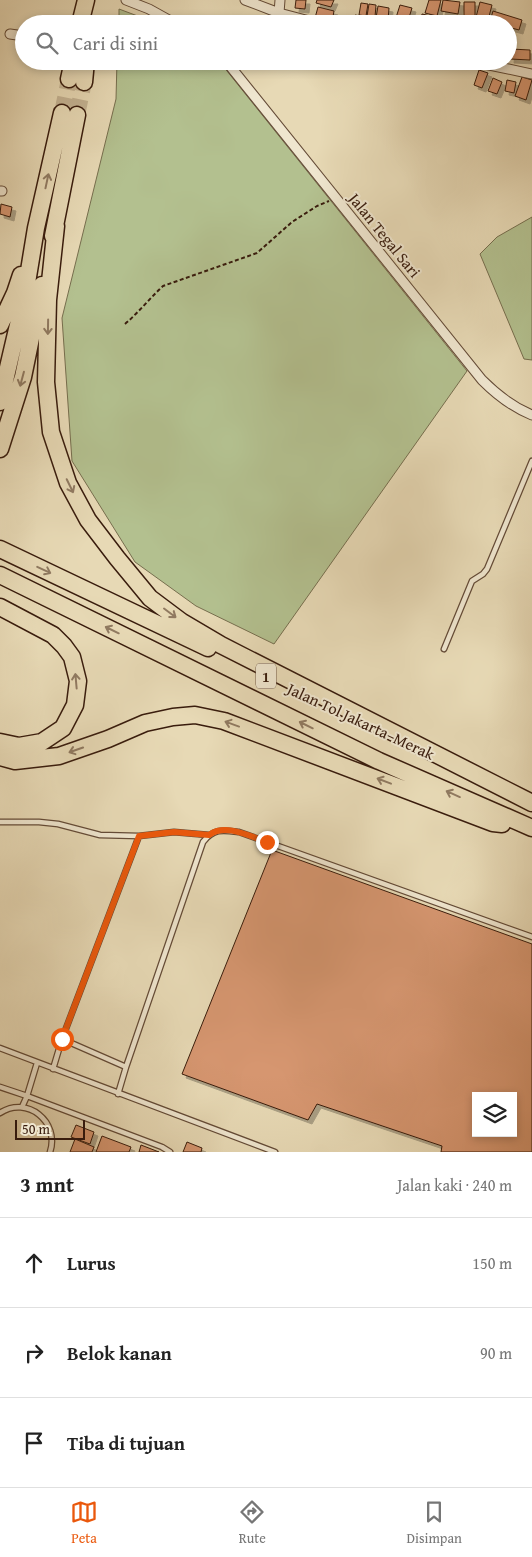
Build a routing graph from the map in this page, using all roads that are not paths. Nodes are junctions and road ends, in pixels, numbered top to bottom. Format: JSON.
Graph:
{"nodes":[{"id":1,"x":86,"y":0,"type":"edge"},
{"id":2,"x":94,"y":0,"type":"edge"},
{"id":3,"x":126,"y":0,"type":"edge"},
{"id":4,"x":245,"y":0,"type":"edge"},
{"id":5,"x":280,"y":0,"type":"edge"},
{"id":6,"x":279,"y":13,"type":"junction"},
{"id":7,"x":82,"y":15,"type":"edge"},
{"id":8,"x":92,"y":15,"type":"edge"},
{"id":9,"x":161,"y":15,"type":"edge"},
{"id":10,"x":287,"y":15,"type":"edge"},
{"id":11,"x":10,"y":34,"type":"dead end"},
{"id":12,"x":15,"y":35,"type":"edge"},
{"id":13,"x":74,"y":70,"type":"edge"},
{"id":14,"x":81,"y":70,"type":"edge"},
{"id":15,"x":233,"y":70,"type":"edge"},
{"id":16,"x":513,"y":70,"type":"edge"},
{"id":17,"x":532,"y":74,"type":"edge"},
{"id":18,"x":56,"y":226,"type":"junction"},
{"id":19,"x":36,"y":228,"type":"junction"},
{"id":20,"x":0,"y":325,"type":"edge"},
{"id":21,"x":0,"y":402,"type":"edge"},
{"id":22,"x":532,"y":415,"type":"edge"},
{"id":23,"x":0,"y":449,"type":"edge"},
{"id":24,"x":532,"y":462,"type":"edge"},
{"id":25,"x":0,"y":549,"type":"edge"},
{"id":26,"x":0,"y":575,"type":"edge"},
{"id":27,"x":0,"y":607,"type":"edge"},
{"id":28,"x":444,"y":649,"type":"dead end"},
{"id":29,"x":0,"y":742,"type":"edge"},
{"id":30,"x":0,"y":757,"type":"edge"},
{"id":31,"x":532,"y":803,"type":"edge"},
{"id":32,"x":0,"y":822,"type":"edge"},
{"id":33,"x":531,"y":828,"type":"edge"},
{"id":34,"x":209,"y":835,"type":"junction"},
{"id":35,"x":139,"y":836,"type":"junction"},
{"id":36,"x":532,"y":937,"type":"edge"},
{"id":37,"x":62,"y":1039,"type":"junction"},
{"id":38,"x":0,"y":1048,"type":"edge"},
{"id":39,"x":37,"y":1063,"type":"junction"},
{"id":40,"x":126,"y":1067,"type":"junction"},
{"id":41,"x":53,"y":1069,"type":"junction"},
{"id":42,"x":0,"y":1087,"type":"edge"},
{"id":43,"x":118,"y":1094,"type":"junction"},
{"id":44,"x":27,"y":1096,"type":"junction"},
{"id":45,"x":22,"y":1107,"type":"junction"},
{"id":46,"x":0,"y":1113,"type":"edge"},
{"id":47,"x":50,"y":1152,"type":"edge"},
{"id":48,"x":170,"y":1152,"type":"edge"},
{"id":49,"x":275,"y":1152,"type":"edge"}],
"edges":[{"from":1,"to":7,"type":"highway"},
{"from":2,"to":8,"type":"highway"},
{"from":3,"to":9,"type":"street"},
{"from":4,"to":6,"type":"street"},
{"from":5,"to":6,"type":"street"},
{"from":6,"to":10,"type":"street"},
{"from":11,"to":12,"type":"street"},
{"from":13,"to":14,"type":"highway"},
{"from":15,"to":22,"type":"street","name":"Jalan Tegal Sari"},
{"from":16,"to":17,"type":"street"},
{"from":19,"to":18,"type":"highway","one_way":true},
{"from":18,"to":23,"type":"highway","one_way":true},
{"from":18,"to":31,"type":"highway","one_way":true},
{"from":19,"to":20,"type":"highway"},
{"from":19,"to":21,"type":"highway"},
{"from":24,"to":28,"type":"lane"},
{"from":25,"to":31,"type":"highway","name":"Jalan Tol Jakarta–Merak","number":"1","one_way":true},
{"from":33,"to":26,"type":"highway","name":"Jalan Tol Jakarta–Merak","number":"1","one_way":true},
{"from":29,"to":27,"type":"highway","one_way":true},
{"from":33,"to":30,"type":"highway","one_way":true},
{"from":32,"to":35,"type":"lane"},
{"from":34,"to":35,"type":"lane"},
{"from":34,"to":36,"type":"lane"},
{"from":34,"to":40,"type":"lane"},
{"from":35,"to":37,"type":"lane"},
{"from":37,"to":40,"type":"lane"},
{"from":37,"to":41,"type":"lane"},
{"from":38,"to":39,"type":"lane"},
{"from":39,"to":41,"type":"lane"},
{"from":39,"to":44,"type":"lane"},
{"from":40,"to":43,"type":"lane"},
{"from":41,"to":43,"type":"lane"},
{"from":42,"to":44,"type":"lane"},
{"from":43,"to":49,"type":"lane"},
{"from":44,"to":45,"type":"lane"},
{"from":44,"to":48,"type":"lane"},
{"from":45,"to":46,"type":"lane"},
{"from":45,"to":47,"type":"lane"}]}
